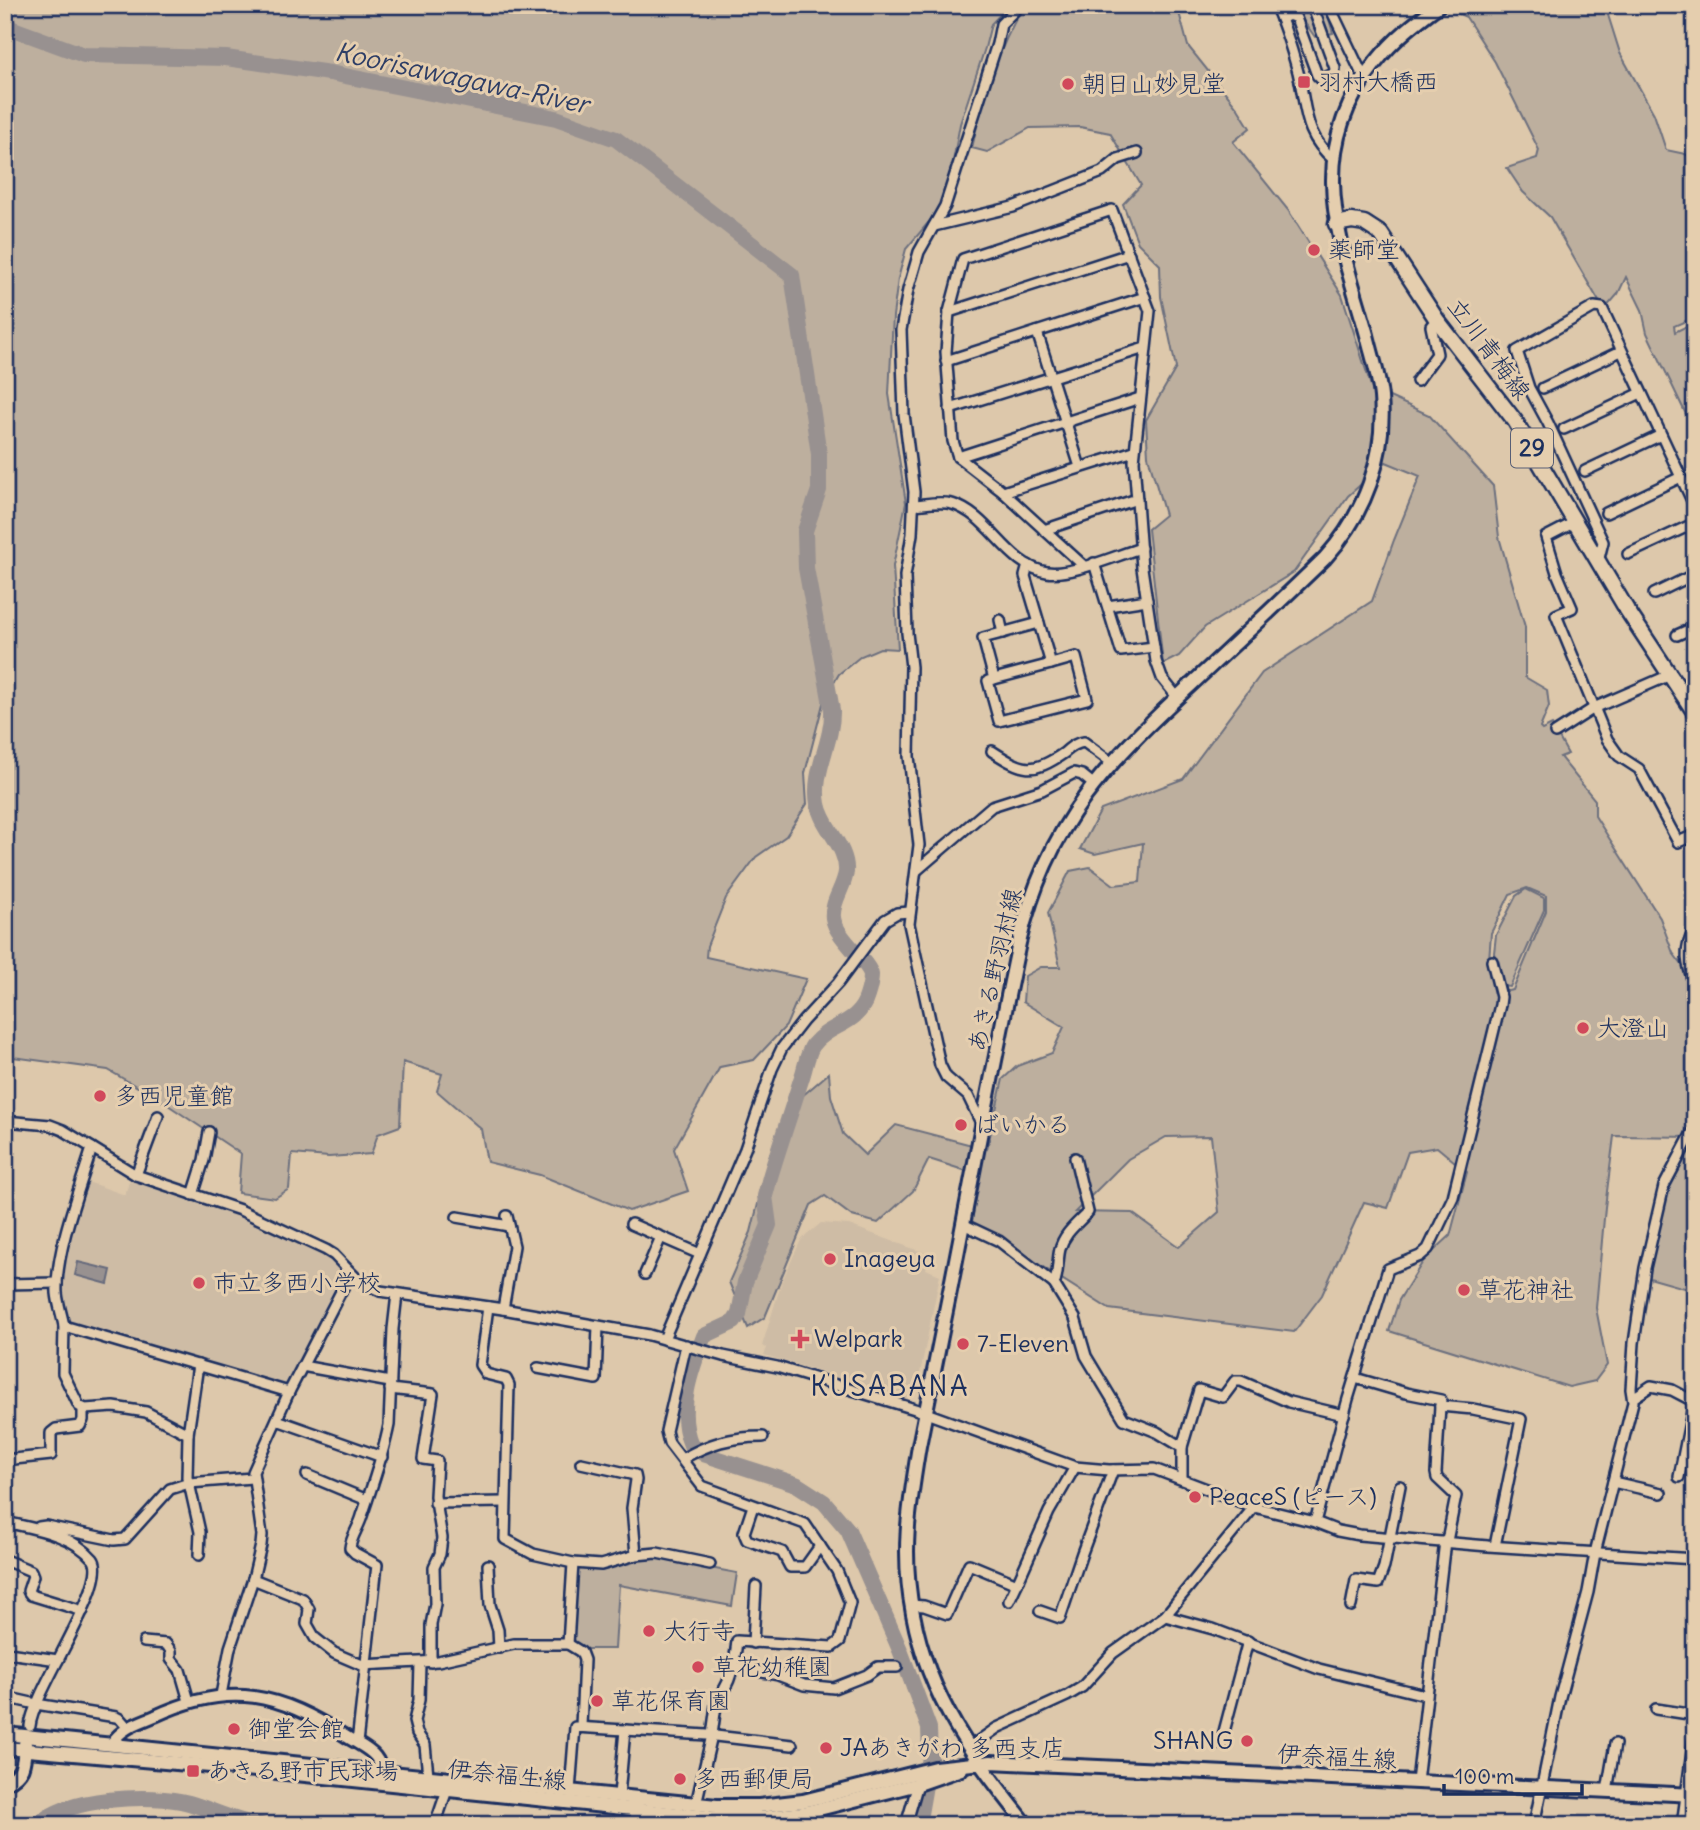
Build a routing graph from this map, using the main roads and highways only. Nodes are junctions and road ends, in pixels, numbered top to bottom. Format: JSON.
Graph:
{"nodes":[{"id":1,"x":1439,"y":5,"type":"edge"},
{"id":2,"x":1336,"y":224,"type":"junction"},
{"id":3,"x":1695,"y":713,"type":"edge"},
{"id":4,"x":28,"y":1731,"type":"junction"},
{"id":5,"x":5,"y":1734,"type":"edge"},
{"id":6,"x":5,"y":1748,"type":"edge"},
{"id":7,"x":25,"y":1750,"type":"junction"},
{"id":8,"x":978,"y":1763,"type":"junction"},
{"id":9,"x":381,"y":1776,"type":"junction"},
{"id":10,"x":926,"y":1776,"type":"junction"},
{"id":11,"x":5,"y":1783,"type":"edge"},
{"id":12,"x":1690,"y":1795,"type":"edge"},
{"id":13,"x":636,"y":1804,"type":"junction"},
{"id":14,"x":797,"y":1819,"type":"edge"},
{"id":15,"x":735,"y":1821,"type":"edge"},
{"id":16,"x":1027,"y":1825,"type":"edge"}],
"edges":[{"from":1,"to":2,"type":"main road","name":"あきる野羽村線"},
{"from":2,"to":3,"type":"main road","name":"立川青梅線","number":"29"},
{"from":2,"to":8,"type":"main road","name":"あきる野羽村線"},
{"from":4,"to":5,"type":"main road","name":"伊奈福生線"},
{"from":4,"to":7,"type":"main road"},
{"from":4,"to":9,"type":"main road","name":"伊奈福生線"},
{"from":6,"to":7,"type":"main road","name":"伊奈福生線"},
{"from":7,"to":9,"type":"main road","name":"伊奈福生線"},
{"from":7,"to":11,"type":"main road"},
{"from":8,"to":10,"type":"main road","name":"伊奈福生線"},
{"from":8,"to":12,"type":"main road","name":"伊奈福生線"},
{"from":8,"to":16,"type":"main road","name":"あきる野羽村線"},
{"from":9,"to":13,"type":"main road","name":"伊奈福生線"},
{"from":9,"to":13,"type":"main road","name":"伊奈福生線"},
{"from":10,"to":13,"type":"main road","name":"伊奈福生線"},
{"from":10,"to":14,"type":"main road","name":"伊奈福生線"},
{"from":13,"to":15,"type":"main road","name":"伊奈福生線"},
{"from":14,"to":15,"type":"main road","name":"伊奈福生線"}]}
